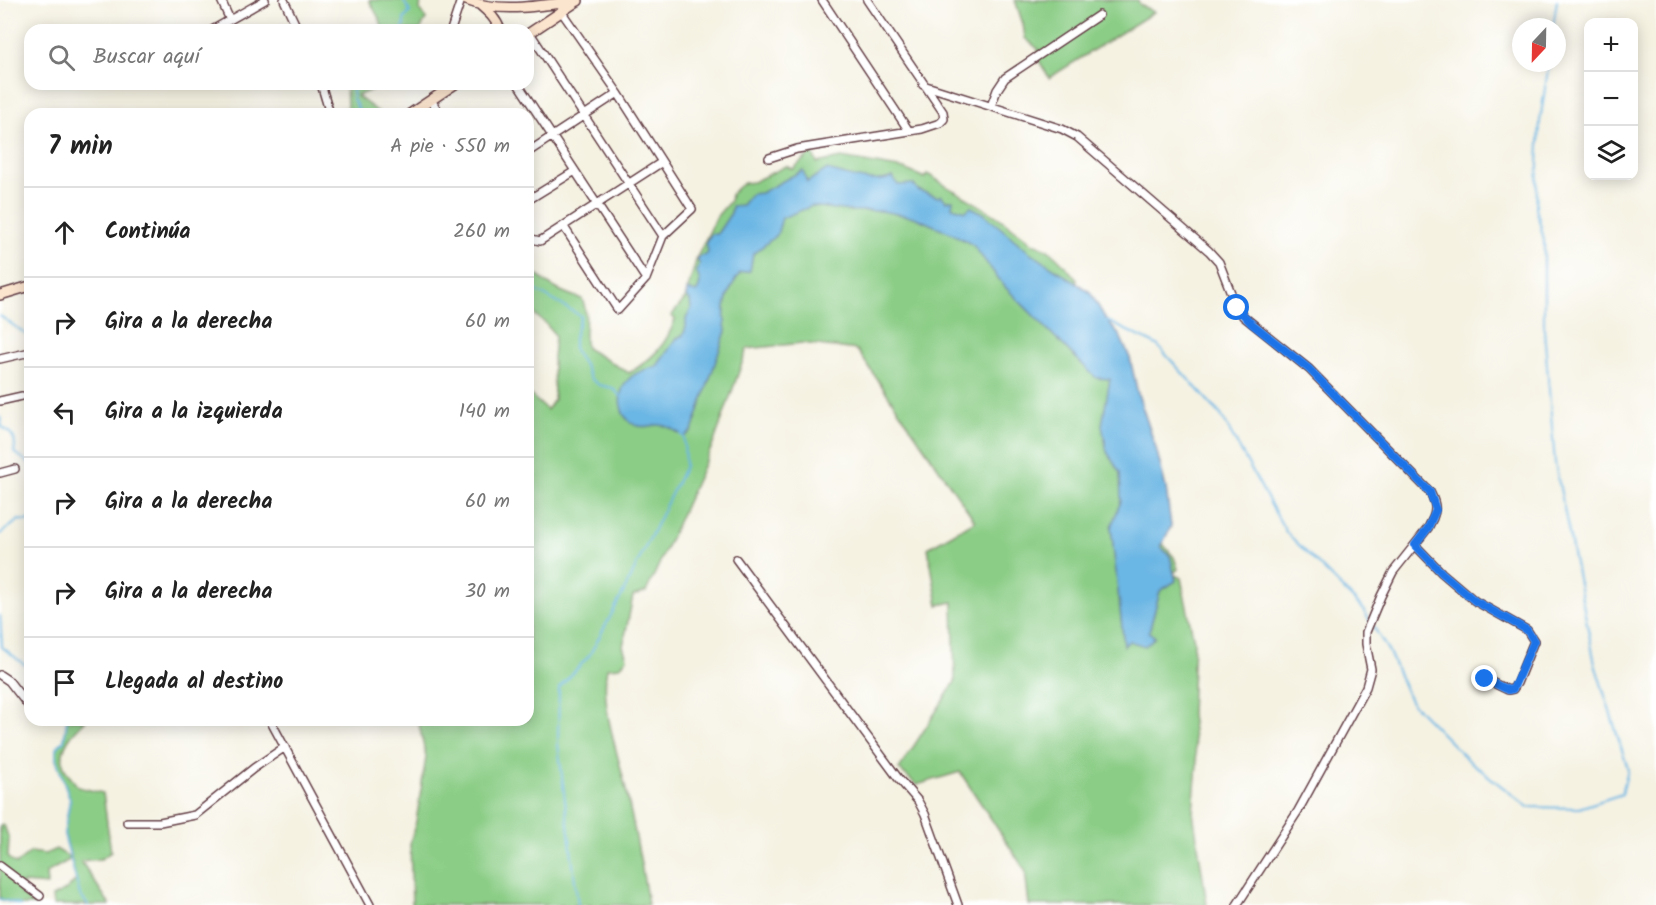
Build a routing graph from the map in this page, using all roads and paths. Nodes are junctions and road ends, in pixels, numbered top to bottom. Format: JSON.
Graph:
{"nodes":[{"id":1,"x":221,"y":0,"type":"edge"},
{"id":2,"x":284,"y":0,"type":"edge"},
{"id":3,"x":461,"y":0,"type":"edge"},
{"id":4,"x":466,"y":0,"type":"edge"},
{"id":5,"x":822,"y":0,"type":"edge"},
{"id":6,"x":867,"y":0,"type":"edge"},
{"id":7,"x":261,"y":1,"type":"edge"},
{"id":8,"x":579,"y":1,"type":"edge"},
{"id":9,"x":479,"y":4,"type":"junction"},
{"id":10,"x":561,"y":11,"type":"junction"},
{"id":11,"x":1099,"y":15,"type":"dead end"},
{"id":12,"x":230,"y":20,"type":"junction"},
{"id":13,"x":223,"y":24,"type":"edge"},
{"id":14,"x":295,"y":24,"type":"edge"},
{"id":15,"x":453,"y":24,"type":"edge"},
{"id":16,"x":498,"y":24,"type":"edge"},
{"id":17,"x":534,"y":30,"type":"edge"},
{"id":18,"x":534,"y":40,"type":"edge"},
{"id":19,"x":923,"y":85,"type":"junction"},
{"id":20,"x":323,"y":90,"type":"edge"},
{"id":21,"x":446,"y":90,"type":"edge"},
{"id":22,"x":522,"y":90,"type":"edge"},
{"id":23,"x":618,"y":93,"type":"junction"},
{"id":24,"x":431,"y":100,"type":"junction"},
{"id":25,"x":991,"y":106,"type":"junction"},
{"id":26,"x":328,"y":108,"type":"edge"},
{"id":27,"x":419,"y":108,"type":"edge"},
{"id":28,"x":436,"y":108,"type":"edge"},
{"id":29,"x":534,"y":108,"type":"edge"},
{"id":30,"x":534,"y":108,"type":"edge"},
{"id":31,"x":584,"y":115,"type":"junction"},
{"id":32,"x":909,"y":131,"type":"junction"},
{"id":33,"x":552,"y":136,"type":"junction"},
{"id":34,"x":534,"y":148,"type":"edge"},
{"id":35,"x":769,"y":158,"type":"dead end"},
{"id":36,"x":662,"y":162,"type":"junction"},
{"id":37,"x":575,"y":171,"type":"junction"},
{"id":38,"x":629,"y":184,"type":"junction"},
{"id":39,"x":534,"y":196,"type":"edge"},
{"id":40,"x":597,"y":205,"type":"junction"},
{"id":41,"x":564,"y":227,"type":"junction"},
{"id":42,"x":663,"y":236,"type":"junction"},
{"id":43,"x":534,"y":240,"type":"edge"},
{"id":44,"x":646,"y":279,"type":"junction"},
{"id":45,"x":24,"y":288,"type":"edge"},
{"id":46,"x":0,"y":294,"type":"edge"},
{"id":47,"x":24,"y":353,"type":"edge"},
{"id":48,"x":0,"y":359,"type":"edge"},
{"id":49,"x":22,"y":396,"type":"dead end"},
{"id":50,"x":0,"y":401,"type":"edge"},
{"id":51,"x":15,"y":469,"type":"dead end"},
{"id":52,"x":0,"y":473,"type":"edge"},
{"id":53,"x":1415,"y":545,"type":"junction"},
{"id":54,"x":736,"y":559,"type":"dead end"},
{"id":55,"x":0,"y":675,"type":"edge"},
{"id":56,"x":1485,"y":679,"type":"dead end"},
{"id":57,"x":24,"y":700,"type":"edge"},
{"id":58,"x":273,"y":726,"type":"edge"},
{"id":59,"x":285,"y":747,"type":"junction"},
{"id":60,"x":128,"y":822,"type":"dead end"},
{"id":61,"x":0,"y":866,"type":"edge"},
{"id":62,"x":40,"y":896,"type":"dead end"},
{"id":63,"x":370,"y":905,"type":"edge"},
{"id":64,"x":958,"y":905,"type":"edge"},
{"id":65,"x":1237,"y":905,"type":"edge"}],
"edges":[{"from":1,"to":12,"type":"street"},
{"from":2,"to":14,"type":"street"},
{"from":3,"to":15,"type":"street"},
{"from":4,"to":9,"type":"main road"},
{"from":5,"to":32,"type":"street"},
{"from":6,"to":19,"type":"street"},
{"from":7,"to":12,"type":"street"},
{"from":8,"to":9,"type":"main road"},
{"from":8,"to":10,"type":"main road"},
{"from":9,"to":16,"type":"main road"},
{"from":10,"to":17,"type":"main road"},
{"from":10,"to":23,"type":"street"},
{"from":11,"to":25,"type":"street"},
{"from":12,"to":13,"type":"street"},
{"from":18,"to":31,"type":"street"},
{"from":19,"to":25,"type":"street"},
{"from":19,"to":32,"type":"street"},
{"from":20,"to":26,"type":"street"},
{"from":21,"to":24,"type":"main road"},
{"from":22,"to":30,"type":"street"},
{"from":23,"to":31,"type":"street"},
{"from":23,"to":36,"type":"street"},
{"from":24,"to":27,"type":"main road"},
{"from":24,"to":28,"type":"street"},
{"from":25,"to":53,"type":"street"},
{"from":29,"to":33,"type":"street"},
{"from":31,"to":33,"type":"street"},
{"from":31,"to":38,"type":"street"},
{"from":32,"to":35,"type":"street"},
{"from":33,"to":34,"type":"street"},
{"from":33,"to":37,"type":"street"},
{"from":36,"to":38,"type":"street"},
{"from":36,"to":42,"type":"street"},
{"from":37,"to":39,"type":"street"},
{"from":37,"to":40,"type":"street"},
{"from":38,"to":40,"type":"street"},
{"from":38,"to":42,"type":"street"},
{"from":40,"to":41,"type":"street"},
{"from":40,"to":44,"type":"street"},
{"from":41,"to":43,"type":"street"},
{"from":41,"to":44,"type":"street"},
{"from":42,"to":44,"type":"street"},
{"from":45,"to":46,"type":"main road"},
{"from":47,"to":48,"type":"street"},
{"from":49,"to":50,"type":"street"},
{"from":51,"to":52,"type":"street"},
{"from":53,"to":56,"type":"street"},
{"from":53,"to":65,"type":"street"},
{"from":54,"to":64,"type":"street"},
{"from":55,"to":57,"type":"street"},
{"from":58,"to":59,"type":"street"},
{"from":59,"to":60,"type":"street"},
{"from":59,"to":63,"type":"street"},
{"from":61,"to":62,"type":"street"}]}
